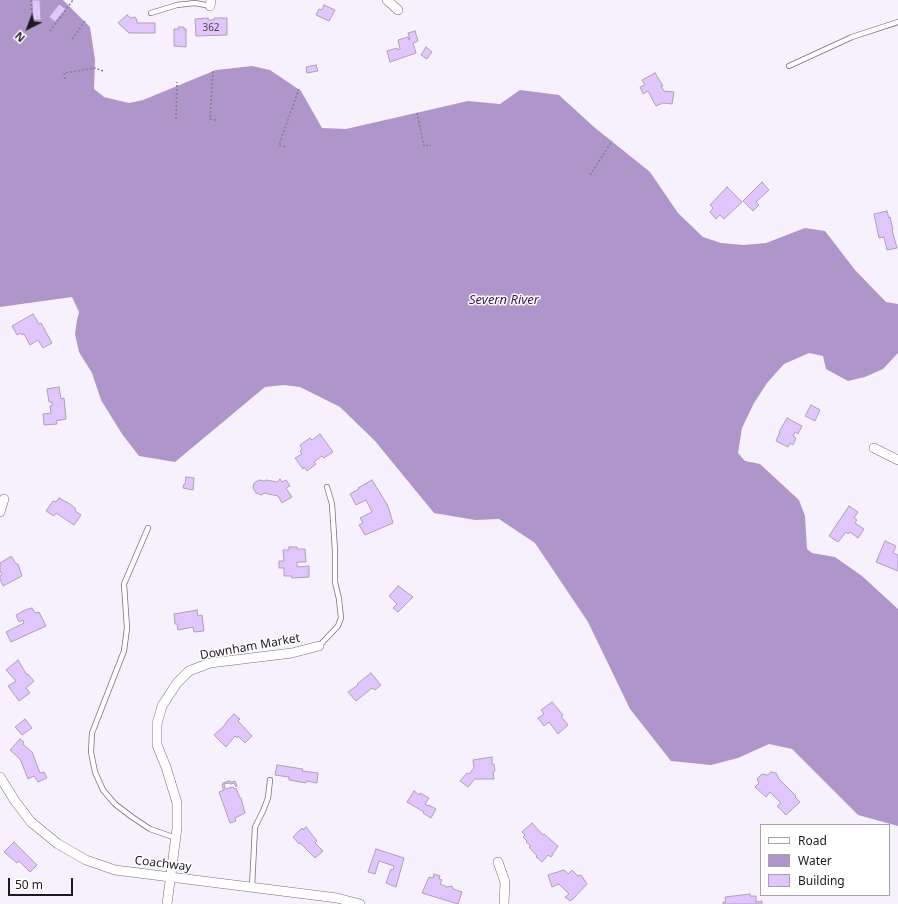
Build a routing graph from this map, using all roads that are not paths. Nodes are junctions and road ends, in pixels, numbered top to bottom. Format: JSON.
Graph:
{"nodes":[{"id":1,"x":387,"y":0,"type":"edge"},
{"id":2,"x":210,"y":3,"type":"edge"},
{"id":3,"x":398,"y":10,"type":"dead end"},
{"id":4,"x":151,"y":13,"type":"dead end"},
{"id":5,"x":898,"y":22,"type":"edge"},
{"id":6,"x":789,"y":66,"type":"dead end"},
{"id":7,"x":874,"y":448,"type":"dead end"},
{"id":8,"x":898,"y":460,"type":"edge"},
{"id":9,"x":326,"y":487,"type":"dead end"},
{"id":10,"x":4,"y":498,"type":"dead end"},
{"id":11,"x":0,"y":512,"type":"edge"},
{"id":12,"x":148,"y":528,"type":"dead end"},
{"id":13,"x":319,"y":646,"type":"joint"},
{"id":14,"x":0,"y":777,"type":"edge"},
{"id":15,"x":270,"y":780,"type":"dead end"},
{"id":16,"x":176,"y":838,"type":"junction"},
{"id":17,"x":498,"y":862,"type":"dead end"},
{"id":18,"x":170,"y":876,"type":"junction"},
{"id":19,"x":252,"y":887,"type":"junction"},
{"id":20,"x":167,"y":904,"type":"edge"},
{"id":21,"x":360,"y":904,"type":"edge"},
{"id":22,"x":504,"y":904,"type":"edge"}],
"edges":[{"from":1,"to":3,"type":"street"},
{"from":2,"to":4,"type":"lane"},
{"from":5,"to":6,"type":"lane"},
{"from":7,"to":8,"type":"street"},
{"from":9,"to":13,"type":"lane"},
{"from":10,"to":11,"type":"street"},
{"from":12,"to":16,"type":"lane"},
{"from":13,"to":16,"type":"street","name":"Downham Market"},
{"from":14,"to":18,"type":"street","name":"Coachway"},
{"from":15,"to":19,"type":"lane"},
{"from":16,"to":18,"type":"street","name":"Downham Market"},
{"from":17,"to":22,"type":"street"},
{"from":18,"to":19,"type":"street","name":"Coachway"},
{"from":18,"to":20,"type":"street","name":"Downham Market"},
{"from":19,"to":21,"type":"street","name":"Coachway"}]}
